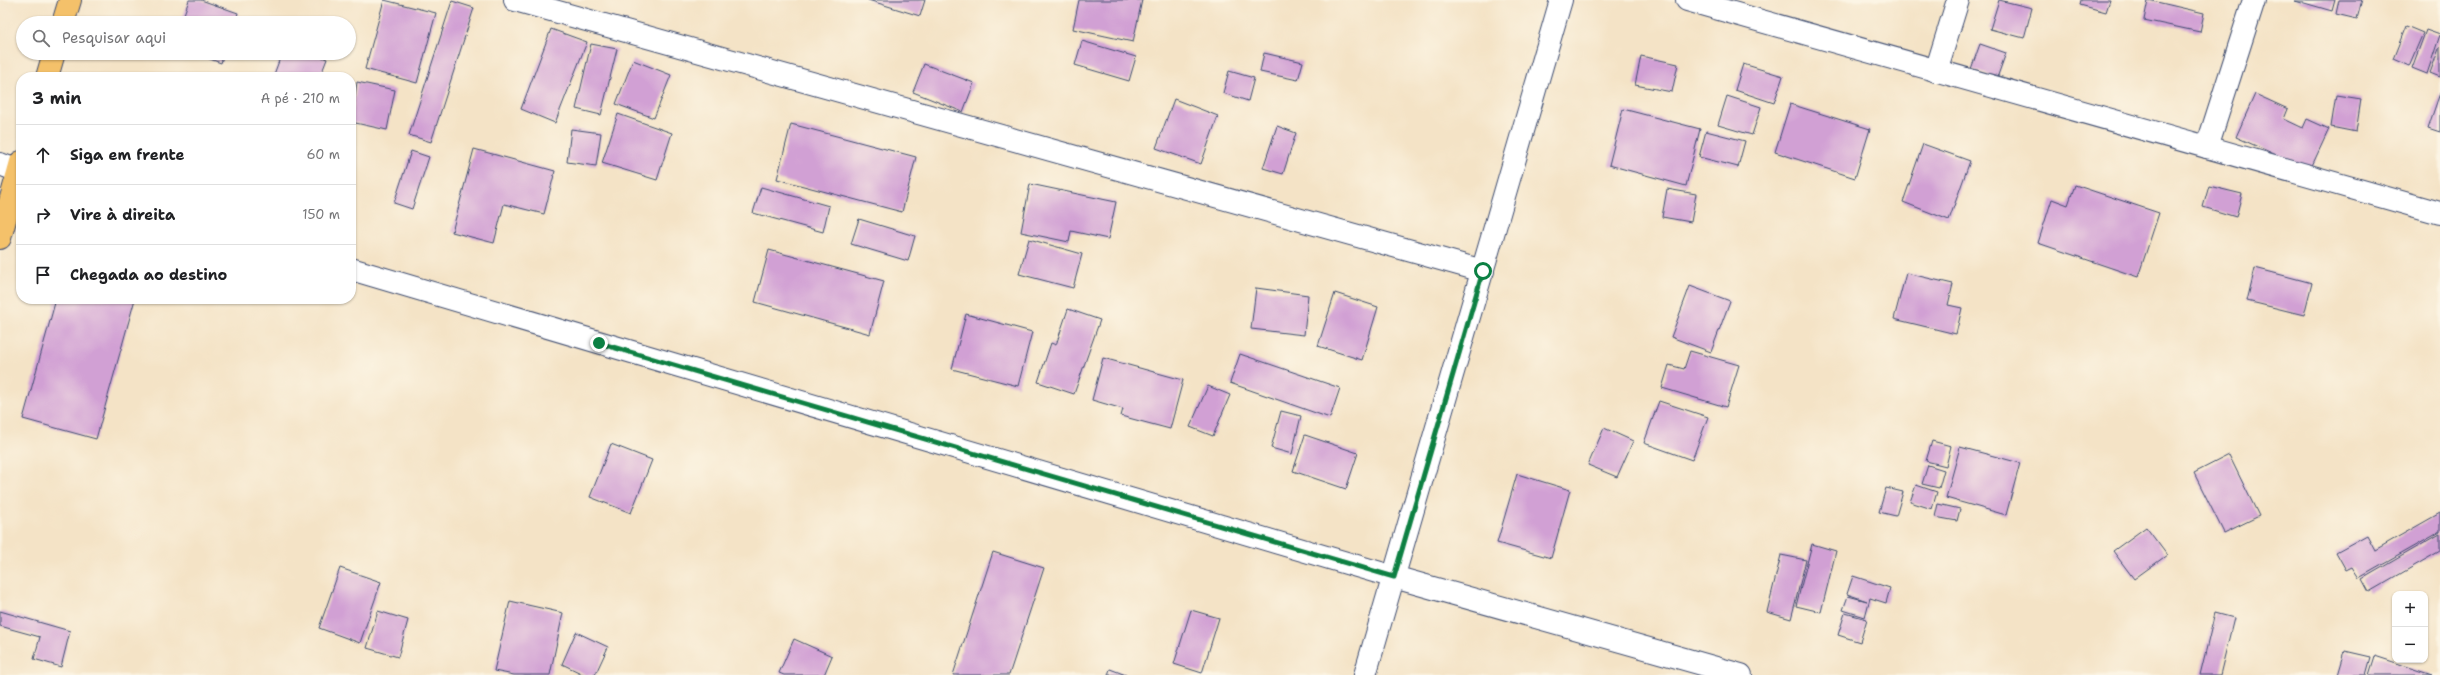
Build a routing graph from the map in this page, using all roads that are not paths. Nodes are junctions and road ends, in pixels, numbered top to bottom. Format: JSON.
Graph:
{"nodes":[{"id":1,"x":70,"y":0,"type":"edge"},
{"id":2,"x":515,"y":0,"type":"edge"},
{"id":3,"x":1561,"y":0,"type":"edge"},
{"id":4,"x":1687,"y":0,"type":"edge"},
{"id":5,"x":1958,"y":0,"type":"edge"},
{"id":6,"x":2254,"y":0,"type":"edge"},
{"id":7,"x":65,"y":16,"type":"edge"},
{"id":8,"x":52,"y":60,"type":"edge"},
{"id":9,"x":1936,"y":71,"type":"junction"},
{"id":10,"x":48,"y":72,"type":"edge"},
{"id":11,"x":2207,"y":147,"type":"junction"},
{"id":12,"x":15,"y":167,"type":"edge"},
{"id":13,"x":2440,"y":213,"type":"edge"},
{"id":14,"x":0,"y":238,"type":"edge"},
{"id":15,"x":356,"y":270,"type":"edge"},
{"id":16,"x":1483,"y":271,"type":"junction"},
{"id":17,"x":1394,"y":577,"type":"junction"},
{"id":18,"x":1365,"y":675,"type":"edge"},
{"id":19,"x":1741,"y":675,"type":"edge"}],
"edges":[{"from":1,"to":7,"type":"main road"},
{"from":2,"to":16,"type":"street"},
{"from":3,"to":16,"type":"street"},
{"from":4,"to":9,"type":"street"},
{"from":5,"to":9,"type":"street"},
{"from":6,"to":11,"type":"street"},
{"from":8,"to":10,"type":"main road"},
{"from":9,"to":11,"type":"street"},
{"from":11,"to":13,"type":"street"},
{"from":12,"to":14,"type":"main road"},
{"from":15,"to":17,"type":"street"},
{"from":16,"to":17,"type":"street"},
{"from":17,"to":18,"type":"street"},
{"from":17,"to":19,"type":"street"}]}
